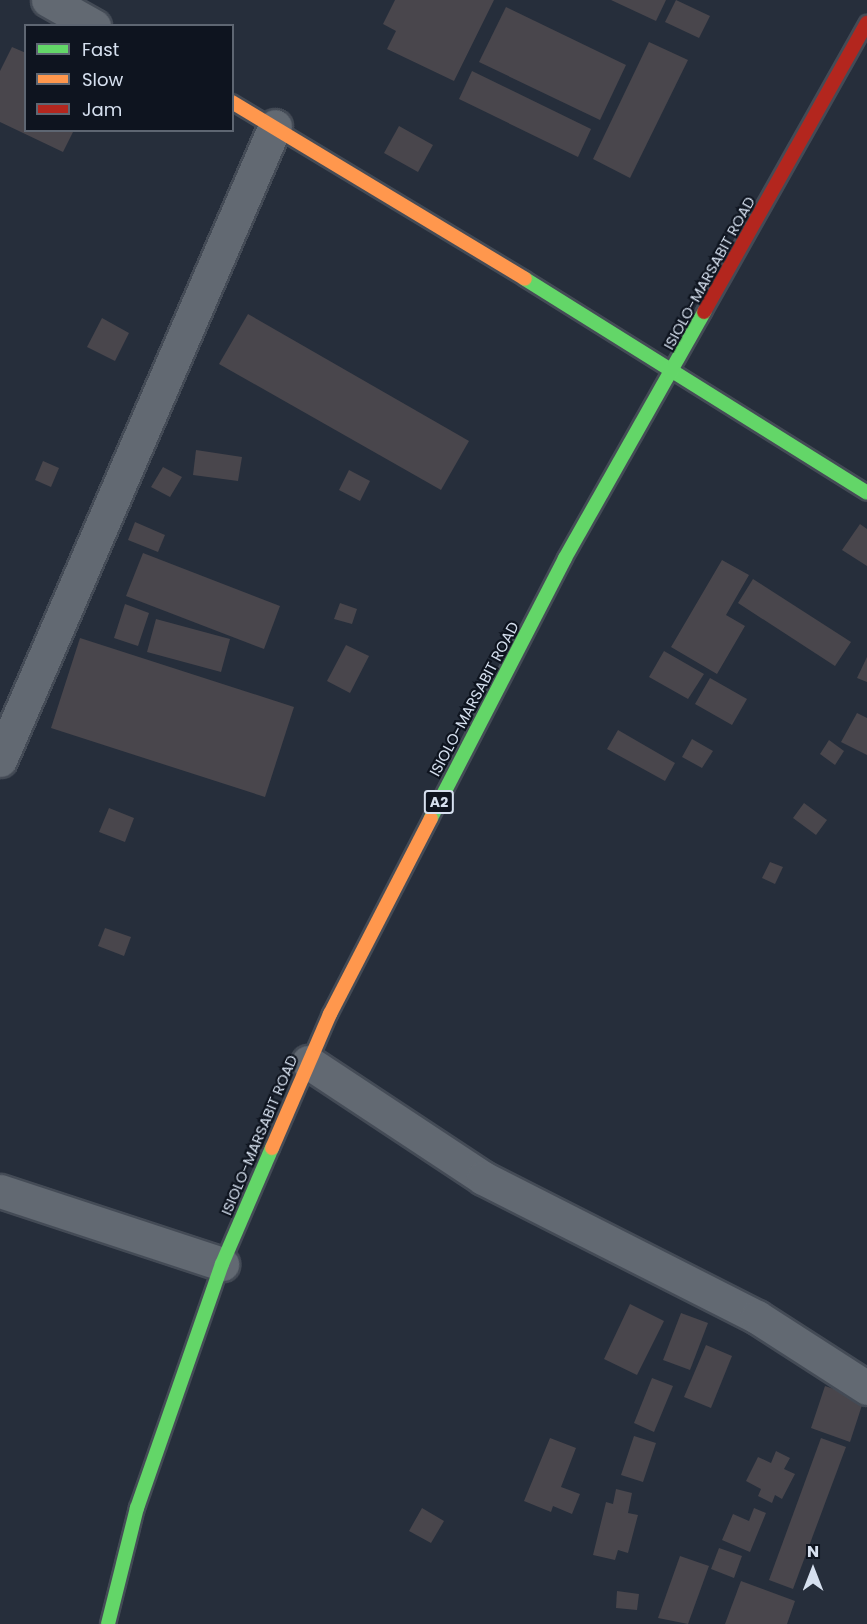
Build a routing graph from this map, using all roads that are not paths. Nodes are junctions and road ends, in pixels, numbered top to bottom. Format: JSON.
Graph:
{"nodes":[{"id":1,"x":48,"y":0,"type":"edge"},
{"id":2,"x":867,"y":23,"type":"edge"},
{"id":3,"x":90,"y":24,"type":"edge"},
{"id":4,"x":234,"y":103,"type":"edge"},
{"id":5,"x":275,"y":126,"type":"junction"},
{"id":6,"x":674,"y":369,"type":"junction"},
{"id":7,"x":867,"y":493,"type":"edge"},
{"id":8,"x":0,"y":760,"type":"edge"},
{"id":9,"x":308,"y":1062,"type":"junction"},
{"id":10,"x":0,"y":1191,"type":"edge"},
{"id":11,"x":222,"y":1264,"type":"junction"},
{"id":12,"x":867,"y":1388,"type":"edge"},
{"id":13,"x":108,"y":1624,"type":"edge"}],
"edges":[{"from":1,"to":3,"type":"street"},
{"from":2,"to":6,"type":"main road","name":"ISIOLO-MARSABIT ROAD","number":"A2"},
{"from":4,"to":5,"type":"main road"},
{"from":5,"to":6,"type":"main road"},
{"from":5,"to":8,"type":"street"},
{"from":6,"to":7,"type":"main road"},
{"from":6,"to":9,"type":"main road","name":"ISIOLO-MARSABIT ROAD","number":"A2"},
{"from":9,"to":11,"type":"main road","name":"ISIOLO-MARSABIT ROAD","number":"A2"},
{"from":9,"to":12,"type":"street"},
{"from":10,"to":11,"type":"street"},
{"from":11,"to":13,"type":"main road","name":"ISIOLO-MARSABIT ROAD","number":"A2"}]}
